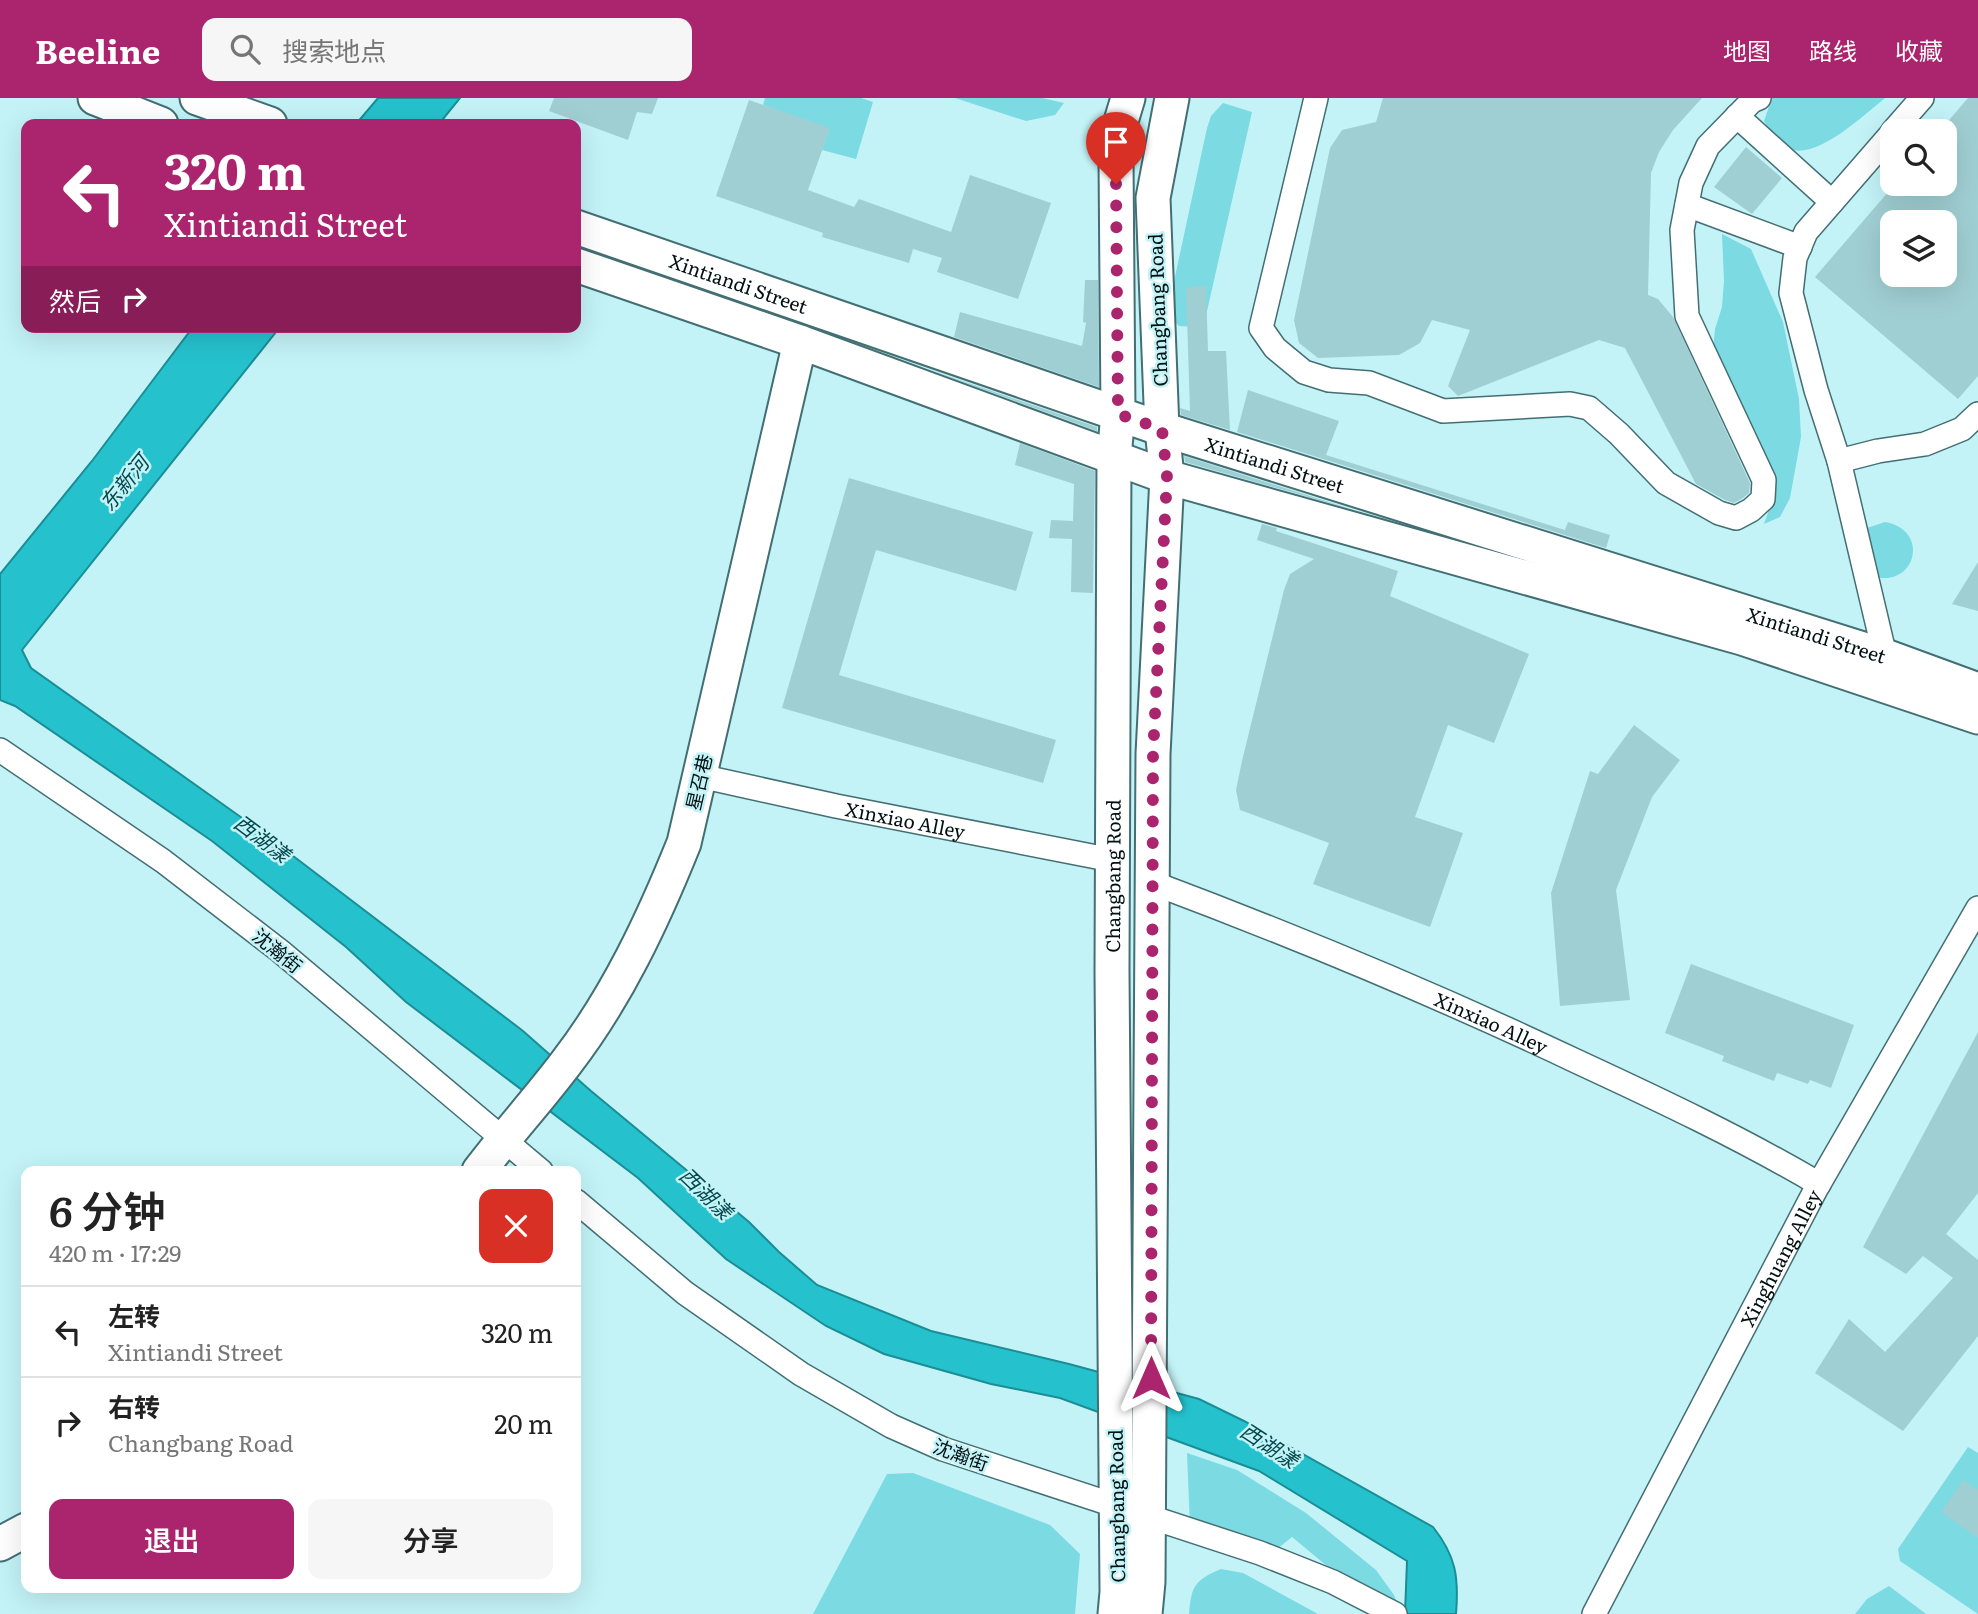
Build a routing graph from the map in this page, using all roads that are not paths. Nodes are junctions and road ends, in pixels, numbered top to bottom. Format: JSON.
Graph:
{"nodes":[{"id":1,"x":95,"y":98,"type":"edge"},
{"id":2,"x":197,"y":98,"type":"edge"},
{"id":3,"x":1128,"y":98,"type":"edge"},
{"id":4,"x":1171,"y":98,"type":"edge"},
{"id":5,"x":1317,"y":98,"type":"edge"},
{"id":6,"x":1759,"y":98,"type":"edge"},
{"id":7,"x":1922,"y":98,"type":"edge"},
{"id":8,"x":1737,"y":116,"type":"junction"},
{"id":9,"x":148,"y":119,"type":"edge"},
{"id":10,"x":256,"y":119,"type":"edge"},
{"id":11,"x":1903,"y":119,"type":"edge"},
{"id":12,"x":1880,"y":146,"type":"edge"},
{"id":13,"x":1832,"y":201,"type":"junction"},
{"id":14,"x":1687,"y":205,"type":"junction"},
{"id":15,"x":581,"y":229,"type":"edge"},
{"id":16,"x":1800,"y":247,"type":"junction"},
{"id":17,"x":581,"y":266,"type":"edge"},
{"id":18,"x":800,"y":342,"type":"junction"},
{"id":19,"x":1118,"y":414,"type":"junction"},
{"id":20,"x":1978,"y":414,"type":"edge"},
{"id":21,"x":1162,"y":429,"type":"junction"},
{"id":22,"x":1114,"y":457,"type":"junction"},
{"id":23,"x":1839,"y":461,"type":"junction"},
{"id":24,"x":1167,"y":477,"type":"junction"},
{"id":25,"x":1885,"y":656,"type":"junction"},
{"id":26,"x":1978,"y":690,"type":"edge"},
{"id":27,"x":1978,"y":717,"type":"edge"},
{"id":28,"x":0,"y":750,"type":"edge"},
{"id":29,"x":700,"y":776,"type":"junction"},
{"id":30,"x":1112,"y":860,"type":"junction"},
{"id":31,"x":1153,"y":883,"type":"junction"},
{"id":32,"x":1978,"y":908,"type":"edge"},
{"id":33,"x":503,"y":1139,"type":"junction"},
{"id":34,"x":483,"y":1166,"type":"edge"},
{"id":35,"x":535,"y":1166,"type":"edge"},
{"id":36,"x":1819,"y":1184,"type":"junction"},
{"id":37,"x":581,"y":1204,"type":"edge"},
{"id":38,"x":1116,"y":1507,"type":"junction"},
{"id":39,"x":1149,"y":1516,"type":"junction"},
{"id":40,"x":21,"y":1533,"type":"edge"},
{"id":41,"x":0,"y":1544,"type":"edge"},
{"id":42,"x":1386,"y":1609,"type":"edge"},
{"id":43,"x":1115,"y":1614,"type":"edge"},
{"id":44,"x":1145,"y":1614,"type":"edge"},
{"id":45,"x":1594,"y":1614,"type":"edge"}],
"edges":[{"from":1,"to":9,"type":"main road"},
{"from":2,"to":10,"type":"main road"},
{"from":3,"to":19,"type":"main road","name":"Changbang Road"},
{"from":4,"to":21,"type":"main road","name":"Changbang Road"},
{"from":5,"to":14,"type":"street"},
{"from":6,"to":8,"type":"street"},
{"from":7,"to":11,"type":"street"},
{"from":8,"to":13,"type":"street"},
{"from":8,"to":14,"type":"street"},
{"from":12,"to":13,"type":"street"},
{"from":13,"to":16,"type":"street"},
{"from":14,"to":16,"type":"street"},
{"from":15,"to":19,"type":"main road","name":"Xintiandi Street"},
{"from":16,"to":23,"type":"street"},
{"from":17,"to":18,"type":"main road","name":"Xintiandi Street"},
{"from":18,"to":22,"type":"main road","name":"Xintiandi Street"},
{"from":18,"to":29,"type":"main road","name":"星召巷"},
{"from":19,"to":21,"type":"main road","name":"Xintiandi Street"},
{"from":19,"to":22,"type":"main road","name":"Changbang Road"},
{"from":20,"to":23,"type":"street"},
{"from":21,"to":24,"type":"main road","name":"Changbang Road"},
{"from":21,"to":25,"type":"main road","name":"Xintiandi Street"},
{"from":22,"to":24,"type":"main road","name":"Xintiandi Street"},
{"from":22,"to":30,"type":"main road","name":"Changbang Road"},
{"from":23,"to":25,"type":"street"},
{"from":24,"to":27,"type":"main road","name":"Xintiandi Street"},
{"from":24,"to":31,"type":"main road","name":"Changbang Road"},
{"from":25,"to":26,"type":"main road","name":"Xintiandi Street"},
{"from":28,"to":33,"type":"street","name":"沈瀚街"},
{"from":29,"to":30,"type":"street","name":"Xinxiao Alley"},
{"from":29,"to":33,"type":"main road","name":"星召巷"},
{"from":30,"to":38,"type":"main road","name":"Changbang Road"},
{"from":31,"to":36,"type":"street","name":"Xinxiao Alley"},
{"from":31,"to":39,"type":"main road","name":"Changbang Road"},
{"from":32,"to":36,"type":"street","name":"Xinghuang Alley"},
{"from":33,"to":34,"type":"main road","name":"星召巷"},
{"from":33,"to":35,"type":"street","name":"沈瀚街"},
{"from":36,"to":45,"type":"street","name":"Xinghuang Alley"},
{"from":37,"to":38,"type":"street","name":"沈瀚街"},
{"from":38,"to":39,"type":"street","name":"沈瀚街"},
{"from":38,"to":43,"type":"main road","name":"Changbang Road"},
{"from":39,"to":42,"type":"street","name":"沈瀚街"},
{"from":39,"to":44,"type":"main road","name":"Changbang Road"},
{"from":40,"to":41,"type":"main road"}]}
